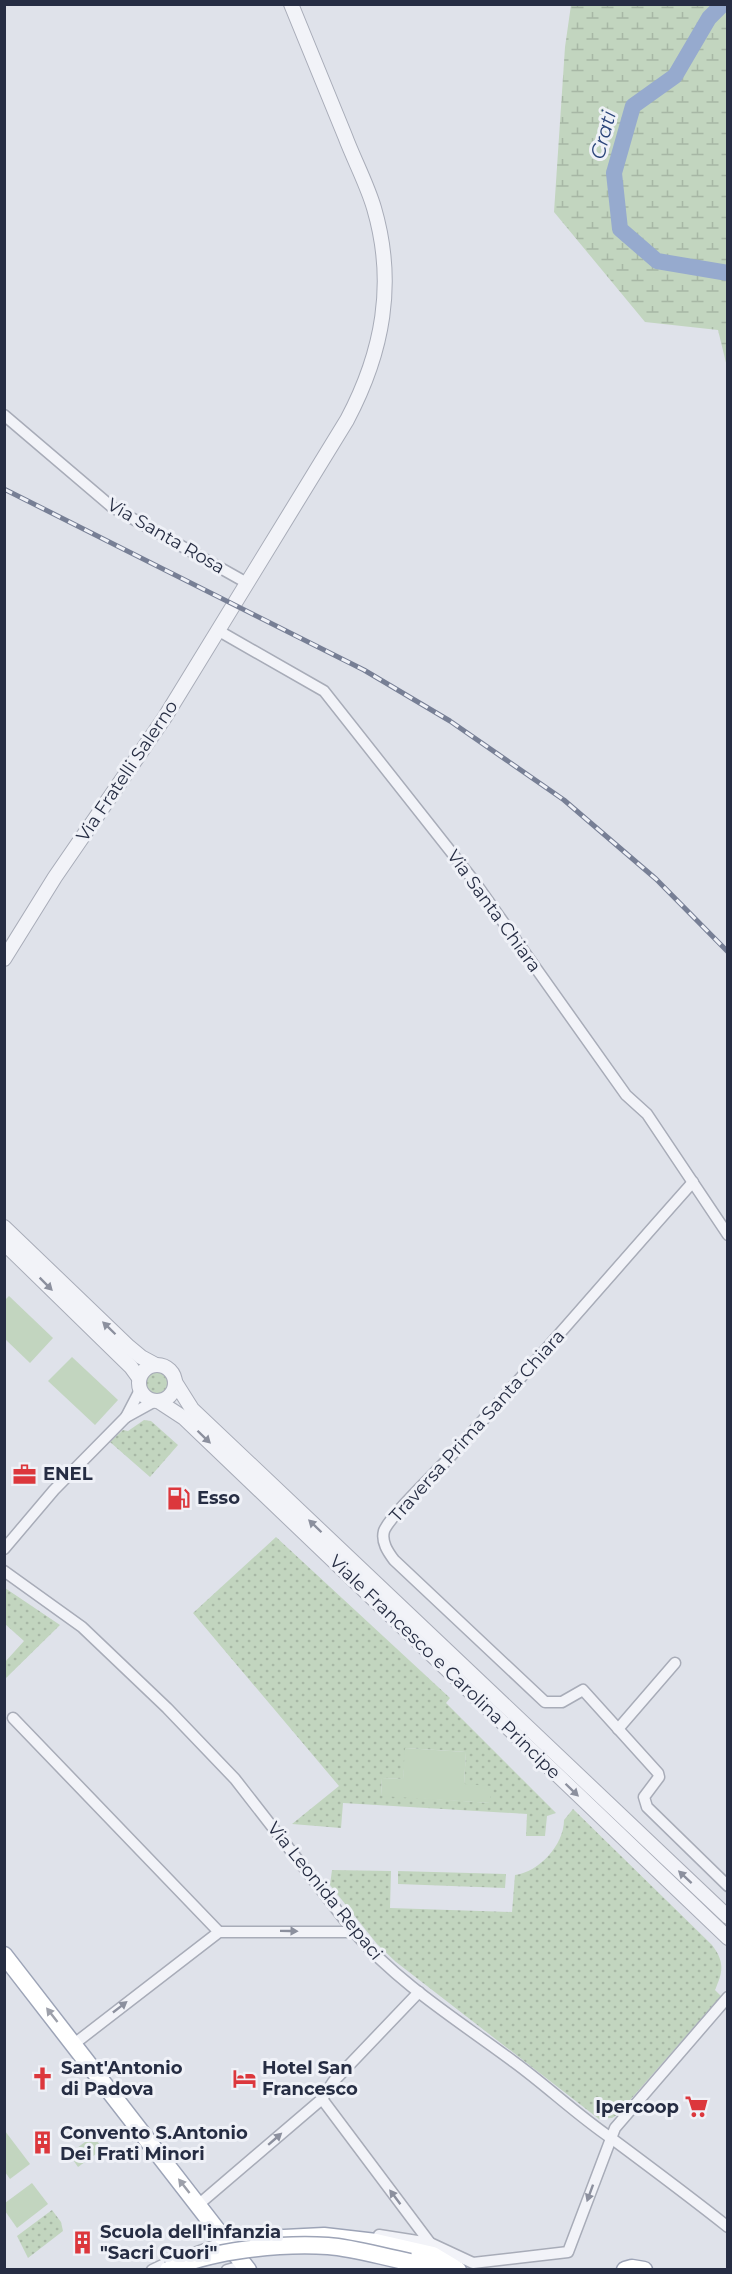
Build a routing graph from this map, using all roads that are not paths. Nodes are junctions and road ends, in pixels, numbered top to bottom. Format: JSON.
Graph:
{"nodes":[{"id":1,"x":291,"y":4,"type":"edge"},
{"id":2,"x":4,"y":415,"type":"edge"},
{"id":3,"x":247,"y":583,"type":"junction"},
{"id":4,"x":219,"y":630,"type":"junction"},
{"id":5,"x":4,"y":959,"type":"edge"},
{"id":6,"x":693,"y":1182,"type":"junction"},
{"id":7,"x":4,"y":1227,"type":"edge"},
{"id":8,"x":728,"y":1235,"type":"edge"},
{"id":9,"x":4,"y":1243,"type":"edge"},
{"id":10,"x":154,"y":1364,"type":"junction"},
{"id":11,"x":175,"y":1382,"type":"junction"},
{"id":12,"x":139,"y":1384,"type":"junction"},
{"id":13,"x":157,"y":1401,"type":"junction"},
{"id":14,"x":126,"y":1417,"type":"junction"},
{"id":15,"x":4,"y":1549,"type":"edge"},
{"id":16,"x":4,"y":1571,"type":"edge"},
{"id":17,"x":675,"y":1663,"type":"dead end"},
{"id":18,"x":13,"y":1718,"type":"dead end"},
{"id":19,"x":618,"y":1728,"type":"junction"},
{"id":20,"x":728,"y":1886,"type":"edge"},
{"id":21,"x":728,"y":1917,"type":"edge"},
{"id":22,"x":219,"y":1932,"type":"junction"},
{"id":23,"x":354,"y":1932,"type":"junction"},
{"id":24,"x":728,"y":1938,"type":"edge"},
{"id":25,"x":4,"y":1955,"type":"edge"},
{"id":26,"x":419,"y":1992,"type":"junction"},
{"id":27,"x":728,"y":1997,"type":"edge"},
{"id":28,"x":74,"y":2044,"type":"junction"},
{"id":29,"x":322,"y":2099,"type":"junction"},
{"id":30,"x":610,"y":2138,"type":"junction"},
{"id":31,"x":198,"y":2205,"type":"junction"},
{"id":32,"x":728,"y":2227,"type":"edge"},
{"id":33,"x":324,"y":2236,"type":"junction"},
{"id":34,"x":227,"y":2241,"type":"junction"},
{"id":35,"x":430,"y":2244,"type":"junction"},
{"id":36,"x":247,"y":2267,"type":"edge"},
{"id":37,"x":152,"y":2270,"type":"edge"},
{"id":38,"x":168,"y":2270,"type":"edge"},
{"id":39,"x":227,"y":2270,"type":"edge"},
{"id":40,"x":446,"y":2270,"type":"edge"},
{"id":41,"x":458,"y":2270,"type":"edge"},
{"id":42,"x":625,"y":2270,"type":"edge"},
{"id":43,"x":644,"y":2270,"type":"edge"}],
"edges":[{"from":1,"to":3,"type":"street","name":"Via Fratelli Salerno"},
{"from":2,"to":3,"type":"street","name":"Via Santa Rosa"},
{"from":3,"to":4,"type":"street","name":"Via Fratelli Salerno"},
{"from":4,"to":5,"type":"street","name":"Via Fratelli Salerno"},
{"from":4,"to":6,"type":"street","name":"Via Santa Chiara"},
{"from":6,"to":8,"type":"street","name":"Via Santa Chiara"},
{"from":6,"to":19,"type":"street","name":"Traversa Prima Santa Chiara"},
{"from":10,"to":7,"type":"street","name":"Viale Francesco e Carolina Principe","one_way":true},
{"from":9,"to":12,"type":"street","name":"Viale Francesco e Carolina Principe","one_way":true},
{"from":10,"to":11,"type":"street","name":"Viale Francesco e Carolina Principe"},
{"from":10,"to":12,"type":"street"},
{"from":11,"to":13,"type":"street"},
{"from":21,"to":11,"type":"street","name":"Viale Francesco e Carolina Principe","one_way":true},
{"from":12,"to":13,"type":"street","name":"Viale Francesco e Carolina Principe"},
{"from":12,"to":14,"type":"street"},
{"from":13,"to":14,"type":"street"},
{"from":13,"to":24,"type":"street","name":"Viale Francesco e Carolina Principe","one_way":true},
{"from":14,"to":15,"type":"street"},
{"from":16,"to":23,"type":"street","name":"Via Leonida Repaci"},
{"from":17,"to":19,"type":"street"},
{"from":18,"to":22,"type":"street"},
{"from":19,"to":20,"type":"street","name":"Traversa Prima Santa Chiara"},
{"from":22,"to":23,"type":"street","one_way":true},
{"from":28,"to":22,"type":"street","one_way":true},
{"from":23,"to":26,"type":"street","name":"Via Leonida Repaci"},
{"from":28,"to":25,"type":"main road","one_way":true},
{"from":26,"to":29,"type":"street"},
{"from":26,"to":30,"type":"street","name":"Via Leonida Repaci"},
{"from":27,"to":30,"type":"street"},
{"from":31,"to":28,"type":"main road","one_way":true},
{"from":31,"to":29,"type":"street","one_way":true},
{"from":35,"to":29,"type":"street","one_way":true},
{"from":30,"to":32,"type":"street","name":"Via Leonida Repaci"},
{"from":30,"to":35,"type":"street","one_way":true},
{"from":31,"to":34,"type":"main road"},
{"from":33,"to":34,"type":"main road"},
{"from":33,"to":35,"type":"street"},
{"from":33,"to":41,"type":"main road"},
{"from":34,"to":36,"type":"main road"},
{"from":34,"to":37,"type":"street"},
{"from":36,"to":39,"type":"street"},
{"from":38,"to":40,"type":"main road","bridge":true},
{"from":42,"to":43,"type":"main road"}]}
